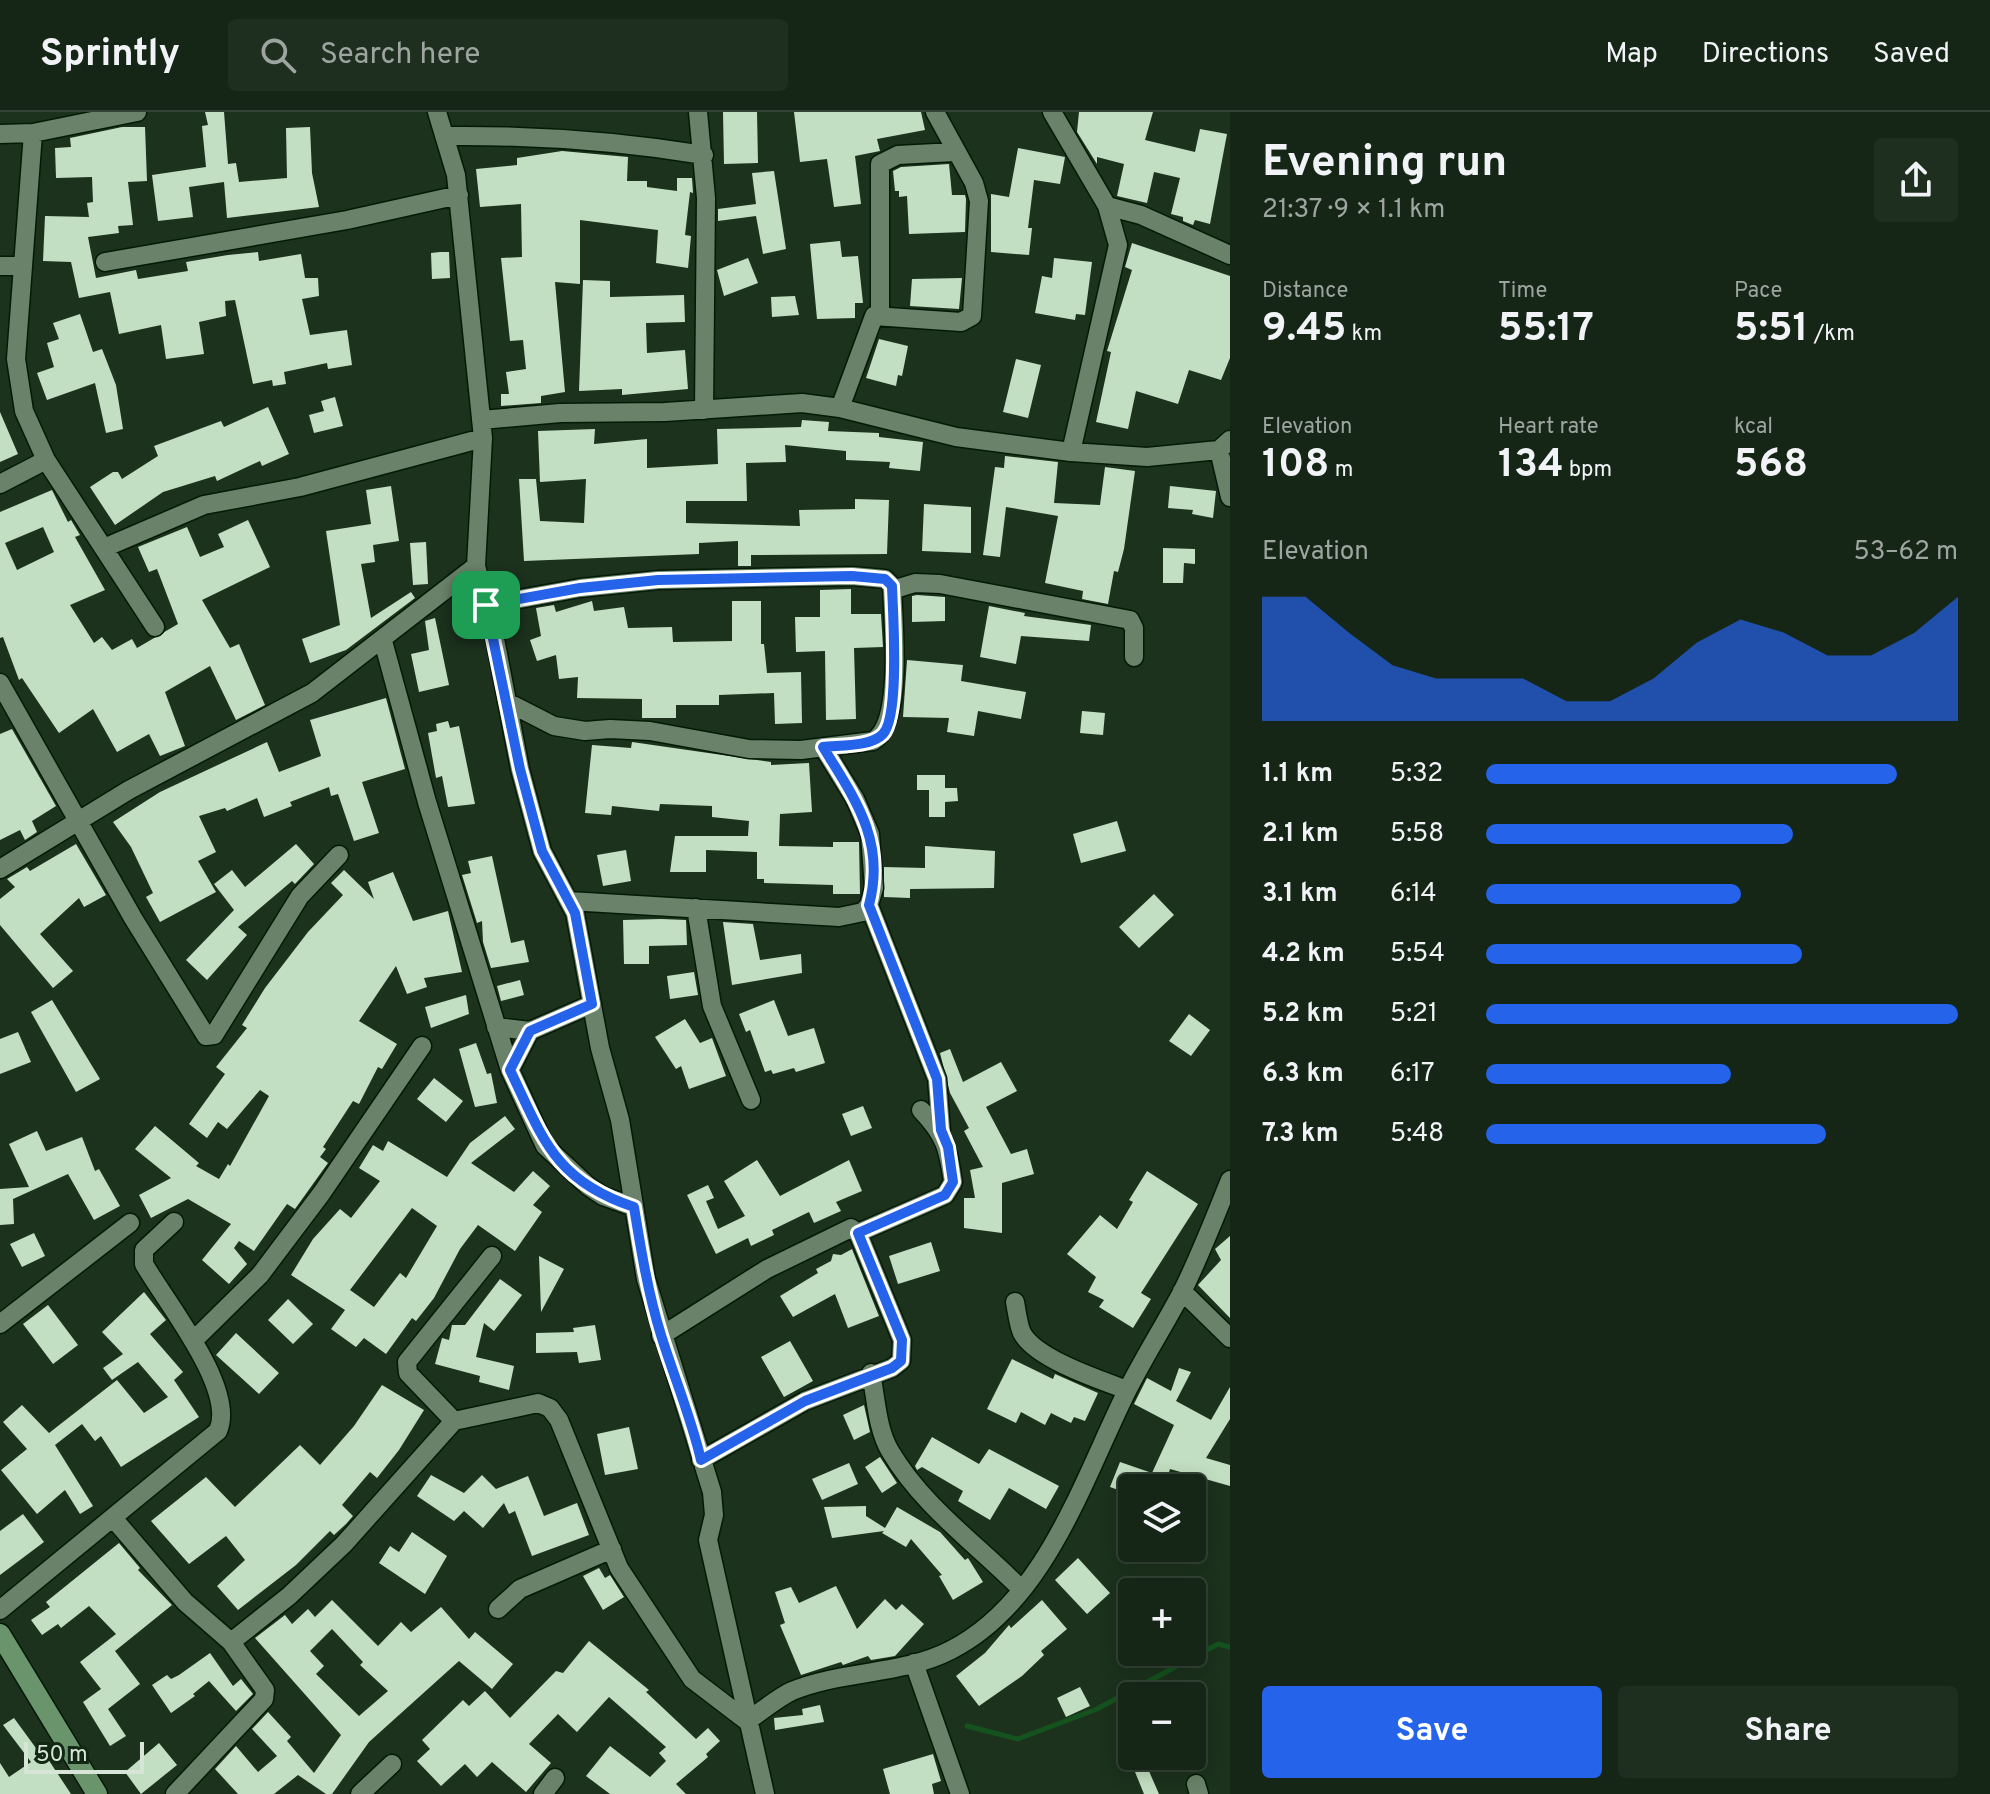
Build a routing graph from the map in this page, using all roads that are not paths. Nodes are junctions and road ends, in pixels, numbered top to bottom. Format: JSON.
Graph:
{"nodes":[{"id":1,"x":137,"y":112,"type":"edge"},
{"id":2,"x":437,"y":112,"type":"edge"},
{"id":3,"x":698,"y":112,"type":"edge"},
{"id":4,"x":935,"y":112,"type":"edge"},
{"id":5,"x":1052,"y":112,"type":"edge"},
{"id":6,"x":33,"y":133,"type":"junction"},
{"id":7,"x":0,"y":134,"type":"edge"},
{"id":8,"x":444,"y":136,"type":"junction"},
{"id":9,"x":954,"y":152,"type":"junction"},
{"id":10,"x":704,"y":155,"type":"junction"},
{"id":11,"x":459,"y":195,"type":"junction"},
{"id":12,"x":1107,"y":206,"type":"junction"},
{"id":13,"x":1230,"y":255,"type":"edge"},
{"id":14,"x":105,"y":262,"type":"dead end"},
{"id":15,"x":0,"y":266,"type":"edge"},
{"id":16,"x":22,"y":266,"type":"junction"},
{"id":17,"x":880,"y":314,"type":"junction"},
{"id":18,"x":840,"y":408,"type":"junction"},
{"id":19,"x":704,"y":410,"type":"junction"},
{"id":20,"x":482,"y":429,"type":"junction"},
{"id":21,"x":1224,"y":445,"type":"edge"},
{"id":22,"x":1071,"y":452,"type":"junction"},
{"id":23,"x":46,"y":460,"type":"junction"},
{"id":24,"x":0,"y":484,"type":"edge"},
{"id":25,"x":1230,"y":497,"type":"edge"},
{"id":26,"x":104,"y":548,"type":"junction"},
{"id":27,"x":476,"y":566,"type":"junction"},
{"id":28,"x":892,"y":590,"type":"junction"},
{"id":29,"x":486,"y":605,"type":"junction"},
{"id":30,"x":155,"y":627,"type":"dead end"},
{"id":31,"x":383,"y":641,"type":"junction"},
{"id":32,"x":1134,"y":657,"type":"dead end"},
{"id":33,"x":0,"y":683,"type":"edge"},
{"id":34,"x":507,"y":702,"type":"junction"},
{"id":35,"x":823,"y":747,"type":"junction"},
{"id":36,"x":81,"y":819,"type":"junction"},
{"id":37,"x":339,"y":855,"type":"dead end"},
{"id":38,"x":0,"y":869,"type":"edge"},
{"id":39,"x":569,"y":901,"type":"junction"},
{"id":40,"x":594,"y":902,"type":"junction"},
{"id":41,"x":869,"y":905,"type":"junction"},
{"id":42,"x":696,"y":908,"type":"junction"},
{"id":43,"x":577,"y":926,"type":"junction"},
{"id":44,"x":592,"y":1004,"type":"junction"},
{"id":45,"x":496,"y":1027,"type":"junction"},
{"id":46,"x":530,"y":1031,"type":"junction"},
{"id":47,"x":422,"y":1046,"type":"dead end"},
{"id":48,"x":510,"y":1070,"type":"junction"},
{"id":49,"x":751,"y":1100,"type":"dead end"},
{"id":50,"x":921,"y":1110,"type":"dead end"},
{"id":51,"x":941,"y":1130,"type":"junction"},
{"id":52,"x":1230,"y":1180,"type":"edge"},
{"id":53,"x":634,"y":1207,"type":"junction"},
{"id":54,"x":174,"y":1222,"type":"dead end"},
{"id":55,"x":130,"y":1223,"type":"dead end"},
{"id":56,"x":858,"y":1233,"type":"junction"},
{"id":57,"x":492,"y":1256,"type":"dead end"},
{"id":58,"x":1182,"y":1291,"type":"junction"},
{"id":59,"x":1015,"y":1302,"type":"dead end"},
{"id":60,"x":0,"y":1324,"type":"edge"},
{"id":61,"x":661,"y":1336,"type":"junction"},
{"id":62,"x":1230,"y":1338,"type":"edge"},
{"id":63,"x":194,"y":1340,"type":"junction"},
{"id":64,"x":871,"y":1373,"type":"junction"},
{"id":65,"x":1127,"y":1390,"type":"junction"},
{"id":66,"x":454,"y":1421,"type":"junction"},
{"id":67,"x":701,"y":1460,"type":"junction"},
{"id":68,"x":113,"y":1518,"type":"junction"},
{"id":69,"x":612,"y":1549,"type":"junction"},
{"id":70,"x":1022,"y":1590,"type":"junction"},
{"id":71,"x":498,"y":1609,"type":"dead end"},
{"id":72,"x":0,"y":1610,"type":"edge"},
{"id":73,"x":0,"y":1634,"type":"edge"},
{"id":74,"x":231,"y":1642,"type":"junction"},
{"id":75,"x":914,"y":1663,"type":"junction"},
{"id":76,"x":747,"y":1721,"type":"junction"},
{"id":77,"x":392,"y":1764,"type":"dead end"},
{"id":78,"x":555,"y":1778,"type":"dead end"},
{"id":79,"x":97,"y":1794,"type":"edge"},
{"id":80,"x":175,"y":1794,"type":"edge"},
{"id":81,"x":360,"y":1794,"type":"edge"},
{"id":82,"x":543,"y":1794,"type":"edge"},
{"id":83,"x":765,"y":1794,"type":"edge"},
{"id":84,"x":960,"y":1794,"type":"edge"}],
"edges":[{"from":1,"to":6,"type":"street"},
{"from":2,"to":8,"type":"street"},
{"from":3,"to":10,"type":"street"},
{"from":4,"to":9,"type":"street"},
{"from":5,"to":12,"type":"street"},
{"from":6,"to":7,"type":"street"},
{"from":6,"to":16,"type":"street"},
{"from":8,"to":10,"type":"street"},
{"from":8,"to":11,"type":"street"},
{"from":9,"to":17,"type":"street"},
{"from":9,"to":17,"type":"street"},
{"from":10,"to":19,"type":"street"},
{"from":11,"to":14,"type":"street"},
{"from":11,"to":20,"type":"street"},
{"from":12,"to":13,"type":"street"},
{"from":12,"to":22,"type":"street"},
{"from":15,"to":16,"type":"street"},
{"from":16,"to":23,"type":"street"},
{"from":17,"to":18,"type":"street"},
{"from":18,"to":19,"type":"street"},
{"from":18,"to":22,"type":"street"},
{"from":19,"to":20,"type":"street"},
{"from":20,"to":26,"type":"street"},
{"from":20,"to":27,"type":"street"},
{"from":21,"to":22,"type":"street"},
{"from":21,"to":25,"type":"street"},
{"from":23,"to":24,"type":"street"},
{"from":23,"to":26,"type":"street"},
{"from":26,"to":30,"type":"street"},
{"from":27,"to":29,"type":"street"},
{"from":27,"to":31,"type":"street"},
{"from":28,"to":29,"type":"street"},
{"from":28,"to":32,"type":"street"},
{"from":28,"to":35,"type":"street"},
{"from":29,"to":34,"type":"street"},
{"from":31,"to":36,"type":"street"},
{"from":31,"to":45,"type":"street"},
{"from":33,"to":36,"type":"street"},
{"from":34,"to":35,"type":"street"},
{"from":34,"to":39,"type":"street"},
{"from":35,"to":41,"type":"street"},
{"from":36,"to":37,"type":"street"},
{"from":36,"to":38,"type":"street"},
{"from":39,"to":40,"type":"street"},
{"from":39,"to":43,"type":"street"},
{"from":40,"to":42,"type":"street"},
{"from":40,"to":43,"type":"street"},
{"from":41,"to":42,"type":"street"},
{"from":41,"to":51,"type":"street"},
{"from":42,"to":49,"type":"street"},
{"from":43,"to":44,"type":"street"},
{"from":44,"to":46,"type":"street"},
{"from":44,"to":53,"type":"street"},
{"from":45,"to":46,"type":"street"},
{"from":45,"to":48,"type":"street"},
{"from":46,"to":48,"type":"street"},
{"from":47,"to":63,"type":"street"},
{"from":48,"to":53,"type":"street"},
{"from":50,"to":51,"type":"street"},
{"from":51,"to":56,"type":"street"},
{"from":52,"to":58,"type":"street"},
{"from":53,"to":61,"type":"street"},
{"from":54,"to":63,"type":"street"},
{"from":55,"to":60,"type":"street"},
{"from":56,"to":61,"type":"street"},
{"from":56,"to":64,"type":"street"},
{"from":57,"to":66,"type":"street"},
{"from":58,"to":62,"type":"street"},
{"from":58,"to":65,"type":"street"},
{"from":59,"to":65,"type":"street"},
{"from":61,"to":67,"type":"street"},
{"from":63,"to":68,"type":"street"},
{"from":64,"to":67,"type":"street"},
{"from":64,"to":70,"type":"street"},
{"from":65,"to":70,"type":"street"},
{"from":66,"to":69,"type":"street"},
{"from":66,"to":74,"type":"street"},
{"from":67,"to":76,"type":"street"},
{"from":68,"to":72,"type":"street"},
{"from":68,"to":74,"type":"street"},
{"from":69,"to":71,"type":"street"},
{"from":69,"to":76,"type":"street"},
{"from":70,"to":75,"type":"street"},
{"from":73,"to":79,"type":"main road"},
{"from":74,"to":80,"type":"street"},
{"from":75,"to":76,"type":"street"},
{"from":75,"to":84,"type":"street"},
{"from":76,"to":83,"type":"street"},
{"from":77,"to":81,"type":"street"},
{"from":78,"to":82,"type":"street"}]}
